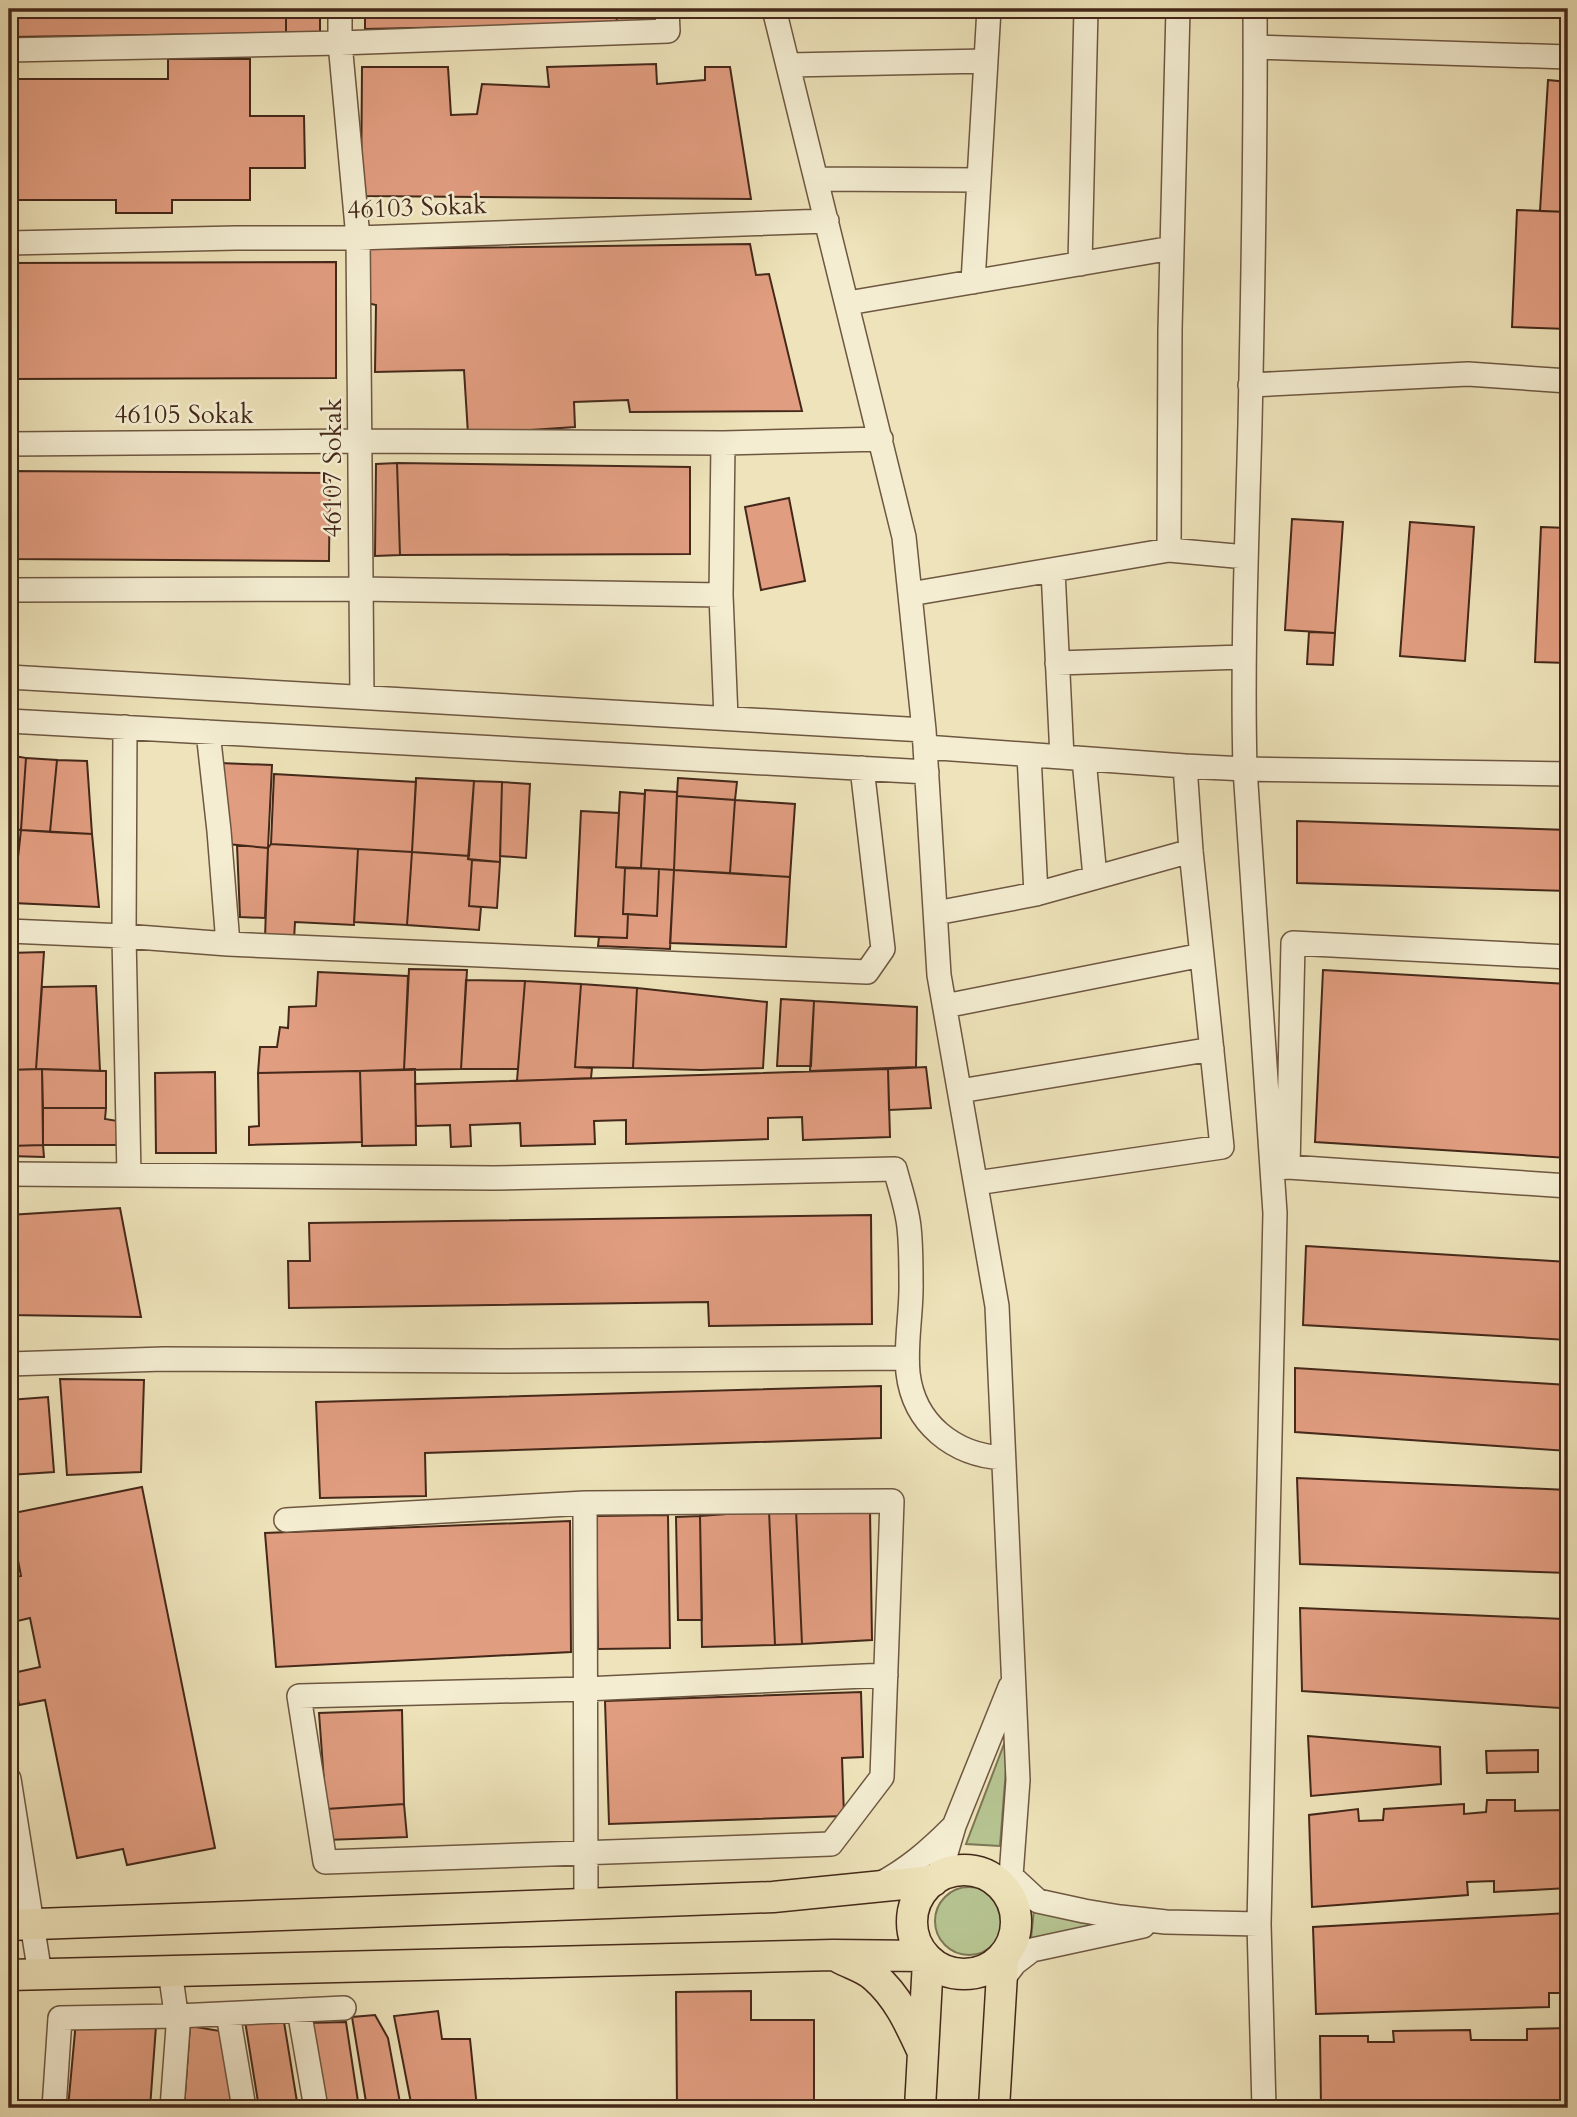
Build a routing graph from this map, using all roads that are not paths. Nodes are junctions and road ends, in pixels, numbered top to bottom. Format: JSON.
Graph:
{"nodes":[{"id":1,"x":340,"y":9,"type":"edge"},
{"id":2,"x":667,"y":9,"type":"edge"},
{"id":3,"x":774,"y":9,"type":"edge"},
{"id":4,"x":989,"y":9,"type":"edge"},
{"id":5,"x":1086,"y":9,"type":"edge"},
{"id":6,"x":1178,"y":9,"type":"edge"},
{"id":7,"x":1255,"y":9,"type":"edge"},
{"id":8,"x":340,"y":43,"type":"junction"},
{"id":9,"x":1255,"y":47,"type":"junction"},
{"id":10,"x":9,"y":50,"type":"edge"},
{"id":11,"x":1568,"y":57,"type":"edge"},
{"id":12,"x":986,"y":61,"type":"junction"},
{"id":13,"x":789,"y":65,"type":"junction"},
{"id":14,"x":817,"y":179,"type":"junction"},
{"id":15,"x":979,"y":180,"type":"junction"},
{"id":16,"x":827,"y":222,"type":"junction"},
{"id":17,"x":358,"y":238,"type":"junction"},
{"id":18,"x":9,"y":243,"type":"edge"},
{"id":19,"x":1172,"y":248,"type":"junction"},
{"id":20,"x":1080,"y":264,"type":"junction"},
{"id":21,"x":973,"y":282,"type":"junction"},
{"id":22,"x":848,"y":303,"type":"junction"},
{"id":23,"x":1568,"y":380,"type":"edge"},
{"id":24,"x":1250,"y":385,"type":"junction"},
{"id":25,"x":881,"y":439,"type":"junction"},
{"id":26,"x":360,"y":441,"type":"junction"},
{"id":27,"x":723,"y":443,"type":"junction"},
{"id":28,"x":9,"y":444,"type":"edge"},
{"id":29,"x":1169,"y":551,"type":"junction"},
{"id":30,"x":1246,"y":557,"type":"junction"},
{"id":31,"x":1053,"y":570,"type":"junction"},
{"id":32,"x":361,"y":589,"type":"junction"},
{"id":33,"x":9,"y":590,"type":"edge"},
{"id":34,"x":910,"y":594,"type":"junction"},
{"id":35,"x":721,"y":595,"type":"junction"},
{"id":36,"x":1243,"y":657,"type":"junction"},
{"id":37,"x":1058,"y":663,"type":"junction"},
{"id":38,"x":9,"y":677,"type":"edge"},
{"id":39,"x":362,"y":697,"type":"junction"},
{"id":40,"x":726,"y":719,"type":"junction"},
{"id":41,"x":9,"y":721,"type":"edge"},
{"id":42,"x":125,"y":727,"type":"junction"},
{"id":43,"x":208,"y":732,"type":"junction"},
{"id":44,"x":924,"y":739,"type":"junction"},
{"id":45,"x":1029,"y":755,"type":"junction"},
{"id":46,"x":1073,"y":758,"type":"junction"},
{"id":47,"x":1185,"y":766,"type":"junction"},
{"id":48,"x":862,"y":768,"type":"junction"},
{"id":49,"x":1245,"y":769,"type":"junction"},
{"id":50,"x":927,"y":772,"type":"junction"},
{"id":51,"x":1568,"y":774,"type":"edge"},
{"id":52,"x":1191,"y":851,"type":"junction"},
{"id":53,"x":1095,"y":877,"type":"junction"},
{"id":54,"x":1036,"y":894,"type":"junction"},
{"id":55,"x":936,"y":913,"type":"junction"},
{"id":56,"x":9,"y":931,"type":"edge"},
{"id":57,"x":124,"y":936,"type":"junction"},
{"id":58,"x":228,"y":944,"type":"junction"},
{"id":59,"x":1202,"y":955,"type":"junction"},
{"id":60,"x":1568,"y":957,"type":"edge"},
{"id":61,"x":945,"y":1006,"type":"junction"},
{"id":62,"x":1212,"y":1049,"type":"junction"},
{"id":63,"x":960,"y":1091,"type":"junction"},
{"id":64,"x":1280,"y":1169,"type":"junction"},
{"id":65,"x":9,"y":1174,"type":"edge"},
{"id":66,"x":129,"y":1175,"type":"junction"},
{"id":67,"x":976,"y":1184,"type":"junction"},
{"id":68,"x":1568,"y":1186,"type":"edge"},
{"id":69,"x":907,"y":1358,"type":"junction"},
{"id":70,"x":9,"y":1364,"type":"edge"},
{"id":71,"x":1003,"y":1458,"type":"junction"},
{"id":72,"x":584,"y":1503,"type":"junction"},
{"id":73,"x":286,"y":1520,"type":"dead end"},
{"id":74,"x":886,"y":1675,"type":"junction"},
{"id":75,"x":1012,"y":1681,"type":"junction"},
{"id":76,"x":585,"y":1689,"type":"junction"},
{"id":77,"x":9,"y":1779,"type":"edge"},
{"id":78,"x":954,"y":1826,"type":"junction"},
{"id":79,"x":586,"y":1854,"type":"junction"},
{"id":80,"x":936,"y":1879,"type":"junction"},
{"id":81,"x":874,"y":1886,"type":"junction"},
{"id":82,"x":1016,"y":1892,"type":"junction"},
{"id":83,"x":586,"y":1904,"type":"junction"},
{"id":84,"x":1166,"y":1922,"type":"junction"},
{"id":85,"x":1259,"y":1924,"type":"junction"},
{"id":86,"x":20,"y":1925,"type":"edge"},
{"id":87,"x":833,"y":1955,"type":"junction"},
{"id":88,"x":926,"y":1958,"type":"junction"},
{"id":89,"x":1010,"y":1960,"type":"junction"},
{"id":90,"x":170,"y":1971,"type":"junction"},
{"id":91,"x":40,"y":1974,"type":"junction"},
{"id":92,"x":9,"y":1975,"type":"edge"},
{"id":93,"x":344,"y":2008,"type":"dead end"},
{"id":94,"x":299,"y":2010,"type":"junction"},
{"id":95,"x":228,"y":2014,"type":"junction"},
{"id":96,"x":177,"y":2017,"type":"junction"},
{"id":97,"x":923,"y":2052,"type":"junction"},
{"id":98,"x":54,"y":2108,"type":"edge"},
{"id":99,"x":172,"y":2108,"type":"edge"},
{"id":100,"x":244,"y":2108,"type":"edge"},
{"id":101,"x":316,"y":2108,"type":"edge"},
{"id":102,"x":920,"y":2108,"type":"edge"},
{"id":103,"x":993,"y":2108,"type":"edge"},
{"id":104,"x":1264,"y":2108,"type":"edge"}],
"edges":[{"from":1,"to":8,"type":"street","name":"46107 Sokak"},
{"from":2,"to":8,"type":"street"},
{"from":3,"to":13,"type":"street"},
{"from":4,"to":12,"type":"street"},
{"from":5,"to":20,"type":"street"},
{"from":6,"to":19,"type":"street"},
{"from":7,"to":9,"type":"street"},
{"from":8,"to":10,"type":"street"},
{"from":8,"to":17,"type":"street","name":"46107 Sokak"},
{"from":9,"to":11,"type":"street"},
{"from":9,"to":24,"type":"street"},
{"from":12,"to":13,"type":"street"},
{"from":12,"to":15,"type":"street"},
{"from":13,"to":14,"type":"street"},
{"from":14,"to":15,"type":"street"},
{"from":14,"to":16,"type":"street"},
{"from":15,"to":21,"type":"street"},
{"from":16,"to":17,"type":"street","name":"46103 Sokak"},
{"from":16,"to":22,"type":"street"},
{"from":17,"to":18,"type":"street","name":"46103 Sokak"},
{"from":17,"to":26,"type":"street","name":"46107 Sokak"},
{"from":19,"to":20,"type":"street"},
{"from":19,"to":29,"type":"street"},
{"from":20,"to":21,"type":"street"},
{"from":21,"to":22,"type":"street"},
{"from":22,"to":25,"type":"street"},
{"from":23,"to":24,"type":"street"},
{"from":24,"to":30,"type":"street"},
{"from":25,"to":27,"type":"street","name":"46105 Sokak"},
{"from":25,"to":34,"type":"street"},
{"from":26,"to":27,"type":"street","name":"46105 Sokak"},
{"from":26,"to":28,"type":"street","name":"46105 Sokak"},
{"from":26,"to":32,"type":"street","name":"46107 Sokak"},
{"from":27,"to":35,"type":"street"},
{"from":29,"to":30,"type":"street"},
{"from":29,"to":31,"type":"street"},
{"from":30,"to":36,"type":"street"},
{"from":31,"to":34,"type":"street"},
{"from":31,"to":37,"type":"street"},
{"from":32,"to":33,"type":"street"},
{"from":32,"to":35,"type":"street"},
{"from":32,"to":39,"type":"street","name":"46107 Sokak"},
{"from":34,"to":44,"type":"street"},
{"from":35,"to":40,"type":"street"},
{"from":36,"to":37,"type":"street"},
{"from":36,"to":49,"type":"street"},
{"from":37,"to":46,"type":"street"},
{"from":38,"to":39,"type":"street"},
{"from":39,"to":40,"type":"street"},
{"from":40,"to":44,"type":"street"},
{"from":41,"to":42,"type":"street"},
{"from":42,"to":43,"type":"street"},
{"from":42,"to":57,"type":"street"},
{"from":43,"to":48,"type":"street"},
{"from":43,"to":58,"type":"street"},
{"from":44,"to":45,"type":"street"},
{"from":44,"to":50,"type":"street"},
{"from":45,"to":46,"type":"street"},
{"from":45,"to":54,"type":"street"},
{"from":46,"to":47,"type":"street"},
{"from":46,"to":53,"type":"street"},
{"from":47,"to":49,"type":"street"},
{"from":47,"to":52,"type":"street"},
{"from":48,"to":50,"type":"street"},
{"from":48,"to":58,"type":"street"},
{"from":49,"to":51,"type":"street"},
{"from":49,"to":64,"type":"street"},
{"from":50,"to":55,"type":"street"},
{"from":52,"to":53,"type":"street"},
{"from":52,"to":59,"type":"street"},
{"from":53,"to":54,"type":"street"},
{"from":54,"to":55,"type":"street"},
{"from":55,"to":61,"type":"street"},
{"from":56,"to":57,"type":"street"},
{"from":57,"to":58,"type":"street"},
{"from":57,"to":66,"type":"street"},
{"from":59,"to":61,"type":"street"},
{"from":59,"to":62,"type":"street"},
{"from":60,"to":64,"type":"street"},
{"from":61,"to":63,"type":"street"},
{"from":62,"to":63,"type":"street"},
{"from":62,"to":67,"type":"street"},
{"from":63,"to":67,"type":"street"},
{"from":64,"to":68,"type":"street"},
{"from":64,"to":85,"type":"street"},
{"from":65,"to":66,"type":"street"},
{"from":66,"to":69,"type":"street"},
{"from":67,"to":71,"type":"street"},
{"from":69,"to":70,"type":"street"},
{"from":69,"to":71,"type":"street"},
{"from":71,"to":75,"type":"street"},
{"from":72,"to":73,"type":"street"},
{"from":72,"to":74,"type":"street"},
{"from":72,"to":76,"type":"street"},
{"from":74,"to":76,"type":"street"},
{"from":74,"to":79,"type":"street"},
{"from":75,"to":78,"type":"street"},
{"from":75,"to":82,"type":"street"},
{"from":76,"to":79,"type":"street"},
{"from":76,"to":79,"type":"street"},
{"from":77,"to":86,"type":"street"},
{"from":78,"to":80,"type":"street"},
{"from":78,"to":81,"type":"street"},
{"from":79,"to":83,"type":"street"},
{"from":80,"to":81,"type":"main road"},
{"from":80,"to":82,"type":"main road"},
{"from":80,"to":88,"type":"main road"},
{"from":81,"to":83,"type":"main road"},
{"from":82,"to":84,"type":"street"},
{"from":82,"to":89,"type":"main road"},
{"from":83,"to":86,"type":"main road"},
{"from":84,"to":85,"type":"street"},
{"from":84,"to":89,"type":"street"},
{"from":85,"to":104,"type":"street"},
{"from":86,"to":91,"type":"street"},
{"from":87,"to":88,"type":"main road"},
{"from":87,"to":90,"type":"main road"},
{"from":87,"to":97,"type":"main road"},
{"from":88,"to":89,"type":"main road"},
{"from":88,"to":97,"type":"main road"},
{"from":89,"to":103,"type":"main road"},
{"from":90,"to":91,"type":"main road"},
{"from":90,"to":96,"type":"street"},
{"from":91,"to":92,"type":"main road"},
{"from":93,"to":94,"type":"street"},
{"from":94,"to":95,"type":"street"},
{"from":94,"to":101,"type":"street"},
{"from":95,"to":96,"type":"street"},
{"from":95,"to":100,"type":"street"},
{"from":96,"to":98,"type":"street"},
{"from":96,"to":99,"type":"street"},
{"from":97,"to":102,"type":"main road"}]}
